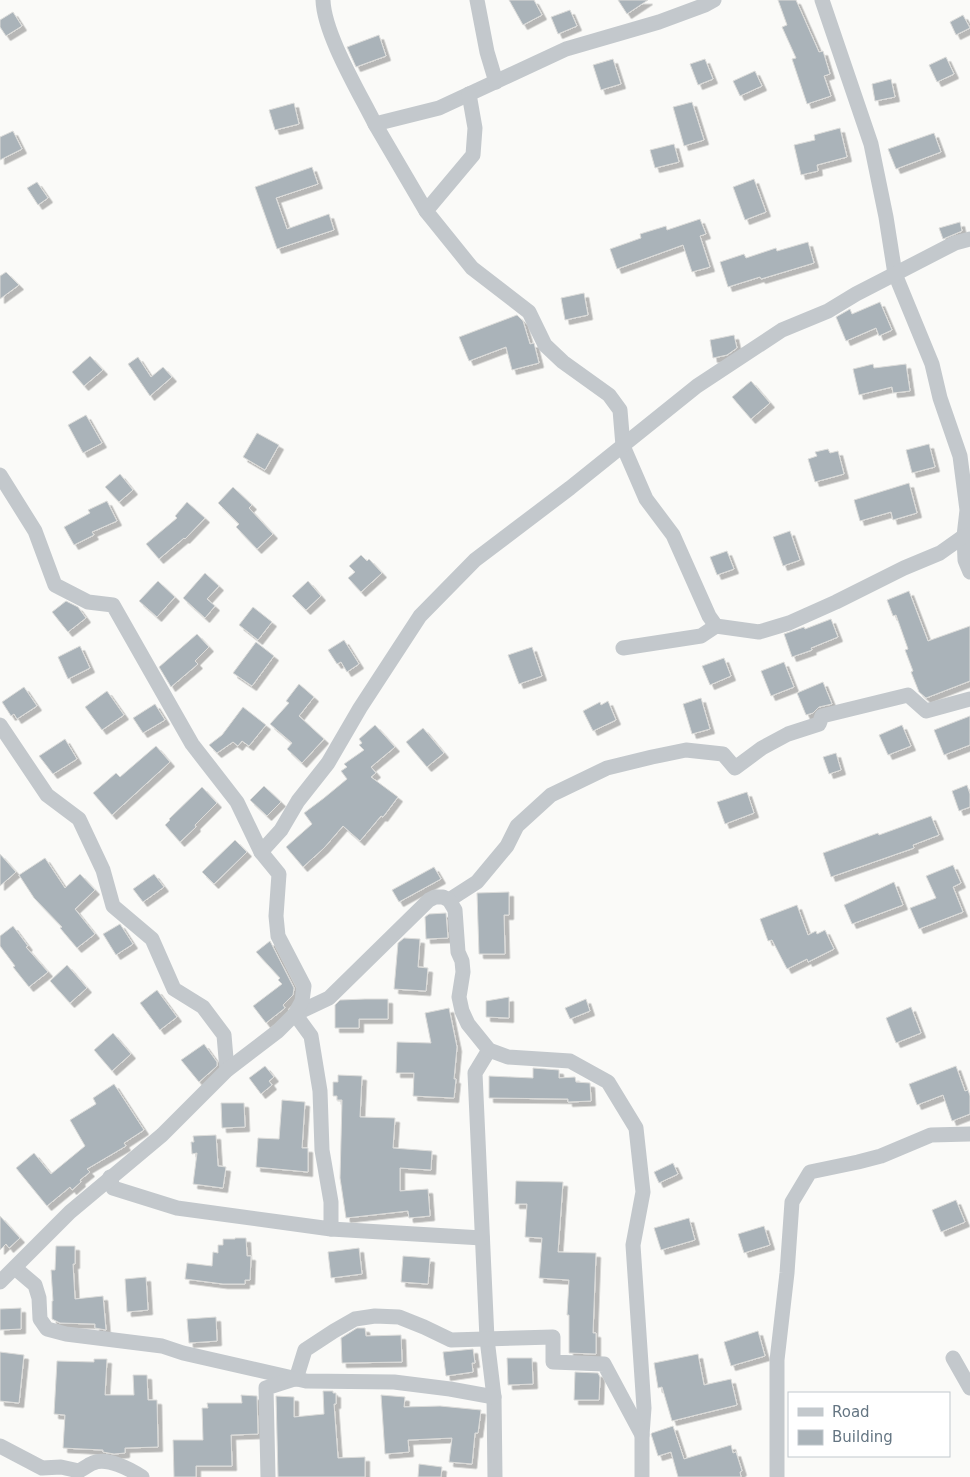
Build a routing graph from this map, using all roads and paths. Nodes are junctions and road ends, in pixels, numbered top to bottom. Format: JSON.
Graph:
{"nodes":[{"id":1,"x":323,"y":0,"type":"edge"},
{"id":2,"x":477,"y":0,"type":"edge"},
{"id":3,"x":714,"y":0,"type":"edge"},
{"id":4,"x":822,"y":0,"type":"edge"},
{"id":5,"x":496,"y":82,"type":"junction"},
{"id":6,"x":469,"y":94,"type":"junction"},
{"id":7,"x":375,"y":124,"type":"junction"},
{"id":8,"x":426,"y":211,"type":"junction"},
{"id":9,"x":970,"y":239,"type":"edge"},
{"id":10,"x":896,"y":274,"type":"junction"},
{"id":11,"x":623,"y":446,"type":"junction"},
{"id":12,"x":0,"y":475,"type":"edge"},
{"id":13,"x":967,"y":535,"type":"edge"},
{"id":14,"x":970,"y":572,"type":"edge"},
{"id":15,"x":716,"y":626,"type":"junction"},
{"id":16,"x":623,"y":648,"type":"dead end"},
{"id":17,"x":970,"y":699,"type":"edge"},
{"id":18,"x":0,"y":725,"type":"edge"},
{"id":19,"x":262,"y":852,"type":"junction"},
{"id":20,"x":449,"y":900,"type":"junction"},
{"id":21,"x":295,"y":1014,"type":"junction"},
{"id":22,"x":490,"y":1050,"type":"junction"},
{"id":23,"x":226,"y":1070,"type":"junction"},
{"id":24,"x":970,"y":1134,"type":"edge"},
{"id":25,"x":110,"y":1177,"type":"junction"},
{"id":26,"x":331,"y":1229,"type":"junction"},
{"id":27,"x":482,"y":1238,"type":"junction"},
{"id":28,"x":15,"y":1268,"type":"junction"},
{"id":29,"x":0,"y":1282,"type":"edge"},
{"id":30,"x":487,"y":1339,"type":"junction"},
{"id":31,"x":953,"y":1358,"type":"dead end"},
{"id":32,"x":296,"y":1379,"type":"junction"},
{"id":33,"x":970,"y":1388,"type":"edge"},
{"id":34,"x":494,"y":1397,"type":"junction"},
{"id":35,"x":642,"y":1435,"type":"junction"},
{"id":36,"x":0,"y":1446,"type":"edge"},
{"id":37,"x":43,"y":1472,"type":"edge"},
{"id":38,"x":142,"y":1477,"type":"edge"},
{"id":39,"x":268,"y":1477,"type":"edge"},
{"id":40,"x":495,"y":1477,"type":"edge"},
{"id":41,"x":642,"y":1477,"type":"edge"},
{"id":42,"x":777,"y":1477,"type":"edge"}],
"edges":[{"from":1,"to":7,"type":"street"},
{"from":2,"to":5,"type":"street"},
{"from":3,"to":5,"type":"street"},
{"from":4,"to":10,"type":"street"},
{"from":5,"to":6,"type":"street"},
{"from":6,"to":7,"type":"street"},
{"from":6,"to":8,"type":"street"},
{"from":7,"to":8,"type":"street"},
{"from":8,"to":11,"type":"street"},
{"from":9,"to":10,"type":"street"},
{"from":10,"to":11,"type":"street"},
{"from":10,"to":13,"type":"street"},
{"from":11,"to":15,"type":"street"},
{"from":11,"to":19,"type":"street"},
{"from":12,"to":19,"type":"street"},
{"from":13,"to":14,"type":"street"},
{"from":13,"to":15,"type":"street"},
{"from":15,"to":16,"type":"street"},
{"from":17,"to":20,"type":"street"},
{"from":18,"to":23,"type":"street"},
{"from":19,"to":21,"type":"street"},
{"from":20,"to":21,"type":"street"},
{"from":20,"to":22,"type":"street"},
{"from":21,"to":23,"type":"street"},
{"from":21,"to":26,"type":"street"},
{"from":22,"to":27,"type":"street"},
{"from":22,"to":35,"type":"street"},
{"from":23,"to":25,"type":"street"},
{"from":24,"to":42,"type":"street"},
{"from":25,"to":26,"type":"street"},
{"from":25,"to":28,"type":"street"},
{"from":26,"to":27,"type":"street"},
{"from":27,"to":30,"type":"street"},
{"from":28,"to":29,"type":"street"},
{"from":28,"to":32,"type":"street"},
{"from":30,"to":32,"type":"street"},
{"from":30,"to":34,"type":"street"},
{"from":30,"to":35,"type":"street"},
{"from":31,"to":33,"type":"street"},
{"from":32,"to":34,"type":"street"},
{"from":32,"to":39,"type":"street"},
{"from":34,"to":40,"type":"street"},
{"from":35,"to":41,"type":"street"},
{"from":36,"to":37,"type":"street"},
{"from":37,"to":38,"type":"street"}]}
